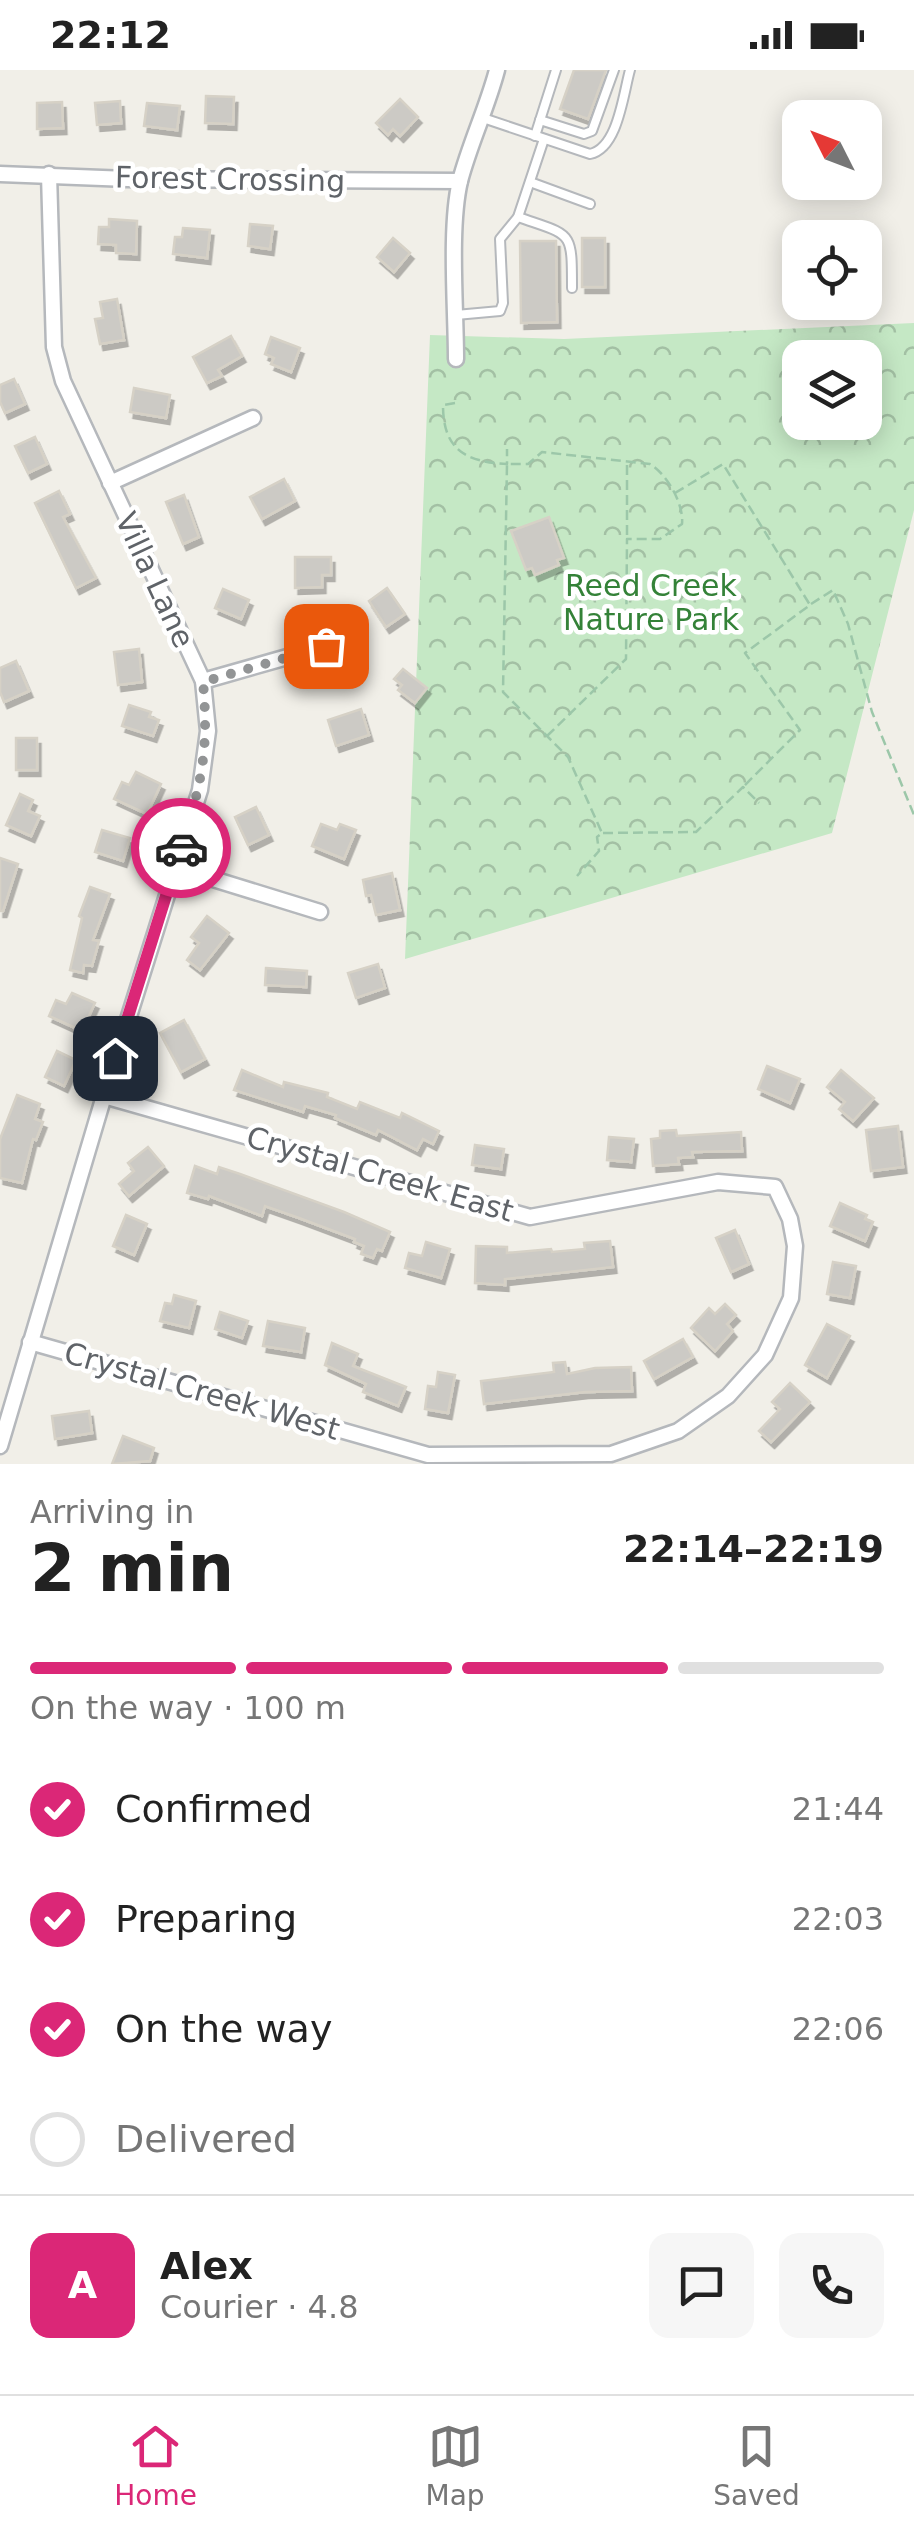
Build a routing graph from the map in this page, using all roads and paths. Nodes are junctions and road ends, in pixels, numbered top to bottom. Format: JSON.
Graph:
{"nodes":[{"id":1,"x":497,"y":70,"type":"edge"},
{"id":2,"x":556,"y":70,"type":"edge"},
{"id":3,"x":614,"y":70,"type":"edge"},
{"id":4,"x":630,"y":70,"type":"edge"},
{"id":5,"x":484,"y":118,"type":"junction"},
{"id":6,"x":540,"y":120,"type":"junction"},
{"id":7,"x":540,"y":137,"type":"junction"},
{"id":8,"x":0,"y":174,"type":"edge"},
{"id":9,"x":49,"y":174,"type":"junction"},
{"id":10,"x":460,"y":181,"type":"junction"},
{"id":11,"x":530,"y":182,"type":"junction"},
{"id":12,"x":590,"y":204,"type":"dead end"},
{"id":13,"x":518,"y":217,"type":"junction"},
{"id":14,"x":572,"y":288,"type":"dead end"},
{"id":15,"x":456,"y":315,"type":"junction"},
{"id":16,"x":456,"y":359,"type":"dead end"},
{"id":17,"x":455,"y":403,"type":"dead end"},
{"id":18,"x":253,"y":418,"type":"dead end"},
{"id":19,"x":507,"y":449,"type":"dead end"},
{"id":20,"x":507,"y":464,"type":"junction"},
{"id":21,"x":627,"y":464,"type":"junction"},
{"id":22,"x":110,"y":483,"type":"junction"},
{"id":23,"x":673,"y":494,"type":"junction"},
{"id":24,"x":628,"y":538,"type":"junction"},
{"id":25,"x":810,"y":605,"type":"junction"},
{"id":26,"x":326,"y":646,"type":"dead end"},
{"id":27,"x":203,"y":682,"type":"junction"},
{"id":28,"x":547,"y":736,"type":"junction"},
{"id":29,"x":743,"y":787,"type":"junction"},
{"id":30,"x":759,"y":802,"type":"dead end"},
{"id":31,"x":914,"y":815,"type":"edge"},
{"id":32,"x":602,"y":834,"type":"junction"},
{"id":33,"x":174,"y":868,"type":"junction"},
{"id":34,"x":576,"y":876,"type":"dead end"},
{"id":35,"x":320,"y":912,"type":"dead end"},
{"id":36,"x":104,"y":1096,"type":"junction"},
{"id":37,"x":796,"y":1246,"type":"joint"},
{"id":38,"x":30,"y":1342,"type":"junction"},
{"id":39,"x":0,"y":1446,"type":"edge"}],
"edges":[{"from":1,"to":5,"type":"street"},
{"from":2,"to":6,"type":"lane"},
{"from":3,"to":6,"type":"lane"},
{"from":4,"to":7,"type":"lane"},
{"from":5,"to":7,"type":"lane"},
{"from":5,"to":10,"type":"street"},
{"from":6,"to":7,"type":"lane"},
{"from":7,"to":11,"type":"lane"},
{"from":8,"to":9,"type":"street","name":"Forest Crossing"},
{"from":9,"to":10,"type":"street","name":"Forest Crossing"},
{"from":9,"to":22,"type":"street","name":"Villa Lane"},
{"from":10,"to":15,"type":"street"},
{"from":11,"to":12,"type":"lane"},
{"from":11,"to":13,"type":"lane"},
{"from":13,"to":14,"type":"lane"},
{"from":13,"to":15,"type":"lane"},
{"from":15,"to":16,"type":"street"},
{"from":17,"to":20,"type":"path"},
{"from":18,"to":22,"type":"street"},
{"from":19,"to":20,"type":"path"},
{"from":20,"to":21,"type":"path"},
{"from":20,"to":28,"type":"path"},
{"from":21,"to":23,"type":"path"},
{"from":21,"to":24,"type":"path"},
{"from":22,"to":27,"type":"street","name":"Villa Lane"},
{"from":23,"to":24,"type":"path"},
{"from":23,"to":25,"type":"path"},
{"from":24,"to":28,"type":"path"},
{"from":25,"to":29,"type":"path"},
{"from":25,"to":31,"type":"path"},
{"from":26,"to":27,"type":"street"},
{"from":27,"to":33,"type":"street","name":"Villa Lane"},
{"from":28,"to":32,"type":"path"},
{"from":29,"to":30,"type":"path"},
{"from":29,"to":32,"type":"path"},
{"from":32,"to":34,"type":"path"},
{"from":33,"to":35,"type":"street"},
{"from":33,"to":36,"type":"street","name":"Villa Lane"},
{"from":36,"to":37,"type":"street","name":"Crystal Creek East"},
{"from":36,"to":38,"type":"street","name":"Villa Lane"},
{"from":37,"to":38,"type":"street","name":"Crystal Creek West"},
{"from":38,"to":39,"type":"street","name":"Villa Lane"}]}
